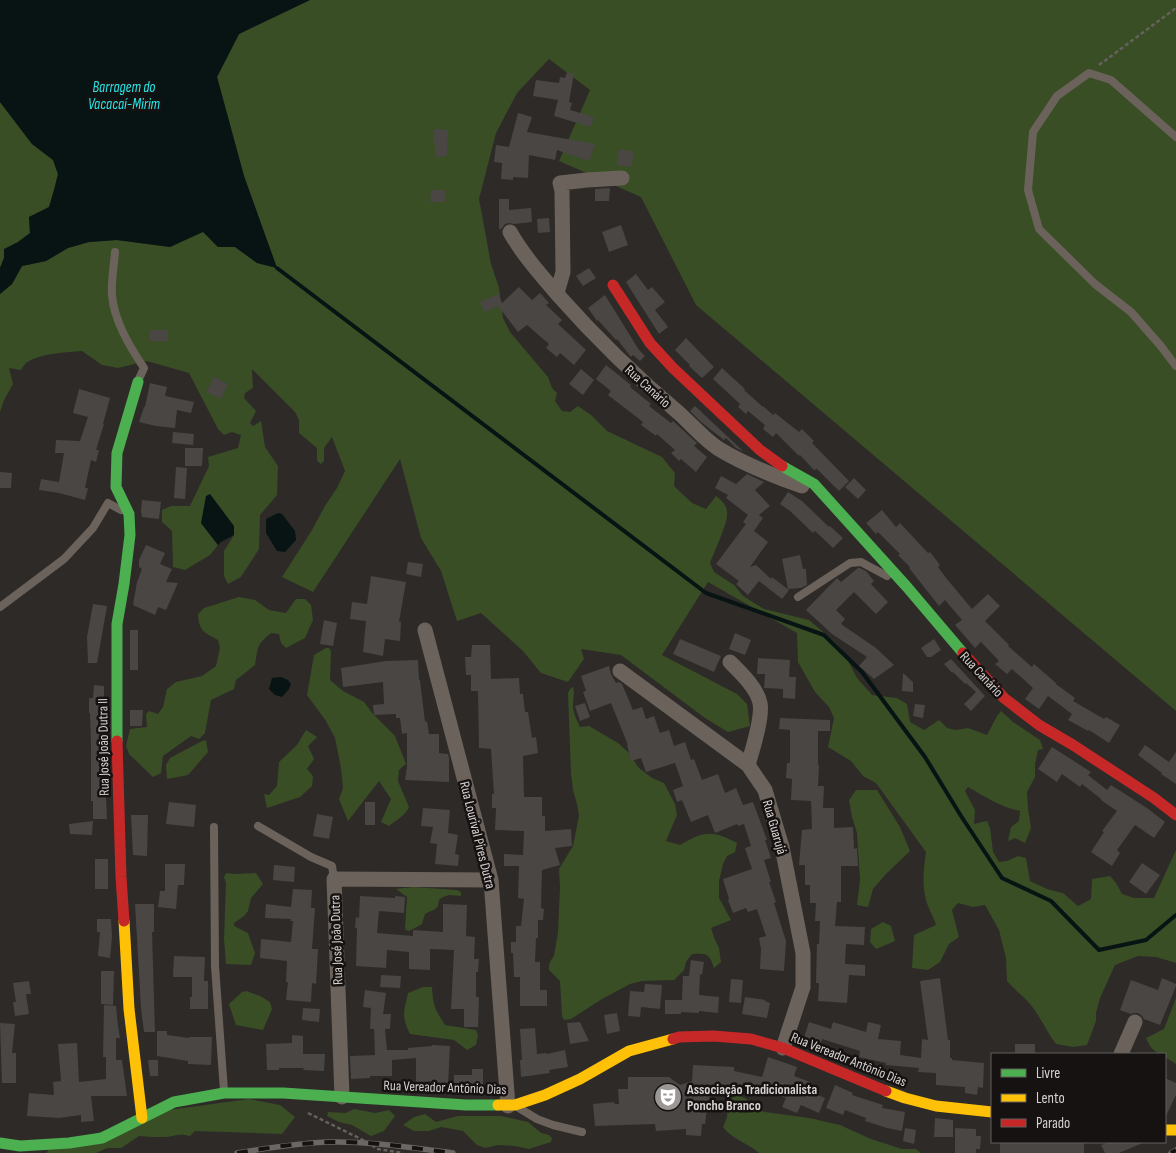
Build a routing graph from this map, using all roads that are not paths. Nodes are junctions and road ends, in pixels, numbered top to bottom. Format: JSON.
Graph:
{"nodes":[{"id":1,"x":1176,"y":137,"type":"edge"},
{"id":2,"x":622,"y":178,"type":"dead end"},
{"id":3,"x":510,"y":232,"type":"dead end"},
{"id":4,"x":115,"y":252,"type":"dead end"},
{"id":5,"x":613,"y":285,"type":"dead end"},
{"id":6,"x":557,"y":293,"type":"junction"},
{"id":7,"x":1176,"y":366,"type":"edge"},
{"id":8,"x":138,"y":382,"type":"joint"},
{"id":9,"x":822,"y":493,"type":"junction"},
{"id":10,"x":130,"y":514,"type":"junction"},
{"id":11,"x":906,"y":587,"type":"junction"},
{"id":12,"x":798,"y":597,"type":"dead end"},
{"id":13,"x":0,"y":607,"type":"edge"},
{"id":14,"x":425,"y":630,"type":"dead end"},
{"id":15,"x":730,"y":662,"type":"dead end"},
{"id":16,"x":620,"y":671,"type":"dead end"},
{"id":17,"x":748,"y":765,"type":"junction"},
{"id":18,"x":1176,"y":814,"type":"edge"},
{"id":19,"x":258,"y":826,"type":"dead end"},
{"id":20,"x":214,"y":827,"type":"dead end"},
{"id":21,"x":334,"y":879,"type":"junction"},
{"id":22,"x":491,"y":880,"type":"junction"},
{"id":23,"x":1135,"y":1022,"type":"dead end"},
{"id":24,"x":783,"y":1048,"type":"junction"},
{"id":25,"x":1121,"y":1053,"type":"edge"},
{"id":26,"x":224,"y":1093,"type":"junction"},
{"id":27,"x":342,"y":1097,"type":"junction"},
{"id":28,"x":512,"y":1105,"type":"junction"},
{"id":29,"x":991,"y":1112,"type":"edge"},
{"id":30,"x":142,"y":1118,"type":"junction"},
{"id":31,"x":582,"y":1132,"type":"dead end"},
{"id":32,"x":0,"y":1143,"type":"edge"}],
"edges":[{"from":1,"to":7,"type":"lane"},
{"from":2,"to":6,"type":"street"},
{"from":3,"to":6,"type":"street","name":"Rua Canário"},
{"from":4,"to":8,"type":"lane"},
{"from":5,"to":9,"type":"street","name":"Rua Canário"},
{"from":6,"to":9,"type":"street","name":"Rua Canário"},
{"from":8,"to":10,"type":"street","name":"Rua José João Dutra II"},
{"from":9,"to":11,"type":"street","name":"Rua Canário"},
{"from":10,"to":13,"type":"lane"},
{"from":10,"to":30,"type":"street","name":"Rua José João Dutra II"},
{"from":11,"to":12,"type":"lane"},
{"from":11,"to":18,"type":"street","name":"Rua Canário"},
{"from":14,"to":22,"type":"street","name":"Rua Lourival Pires Dutra"},
{"from":15,"to":17,"type":"street"},
{"from":16,"to":17,"type":"street","name":"Rua Guarujá"},
{"from":17,"to":24,"type":"street","name":"Rua Guarujá"},
{"from":19,"to":21,"type":"lane"},
{"from":20,"to":26,"type":"lane"},
{"from":21,"to":22,"type":"street","name":"Rua José João Dutra"},
{"from":21,"to":27,"type":"street","name":"Rua José João Dutra"},
{"from":22,"to":28,"type":"street","name":"Rua Lourival Pires Dutra"},
{"from":23,"to":25,"type":"street"},
{"from":24,"to":28,"type":"street","name":"Rua Vereador Antônio Dias"},
{"from":24,"to":29,"type":"street","name":"Rua Vereador Antônio Dias"},
{"from":26,"to":27,"type":"street","name":"Rua Vereador Antônio Dias"},
{"from":26,"to":30,"type":"street","name":"Rua Vereador Antônio Dias"},
{"from":27,"to":28,"type":"street","name":"Rua Vereador Antônio Dias"},
{"from":28,"to":31,"type":"lane"},
{"from":30,"to":32,"type":"street","name":"Rua Vereador Antônio Dias"}]}
